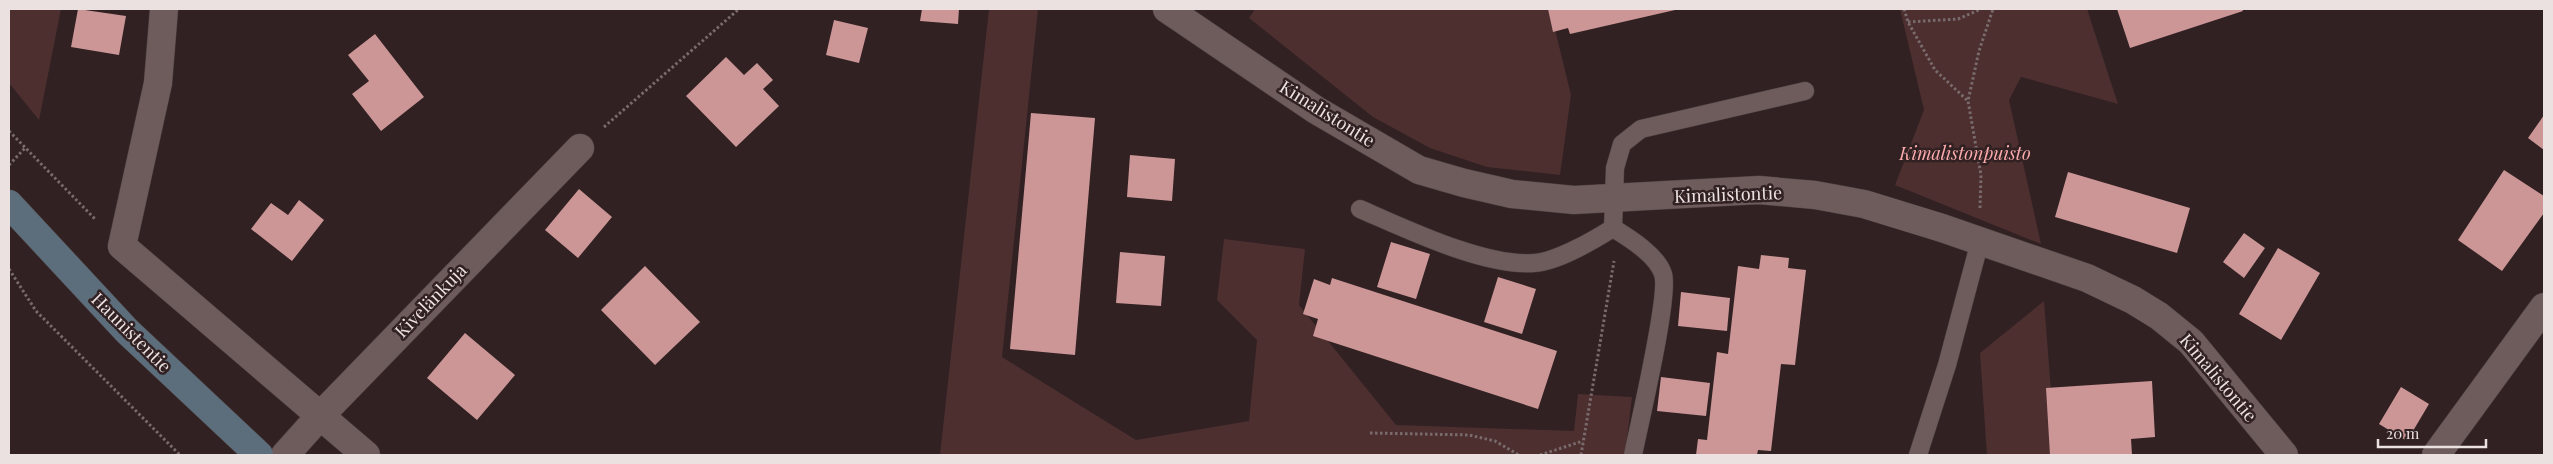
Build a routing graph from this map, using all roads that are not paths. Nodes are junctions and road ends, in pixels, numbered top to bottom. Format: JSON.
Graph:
{"nodes":[{"id":1,"x":164,"y":9,"type":"edge"},
{"id":2,"x":1167,"y":9,"type":"edge"},
{"id":3,"x":1805,"y":91,"type":"dead end"},
{"id":4,"x":580,"y":148,"type":"road end"},
{"id":5,"x":1613,"y":199,"type":"junction"},
{"id":6,"x":9,"y":204,"type":"edge"},
{"id":7,"x":1360,"y":209,"type":"dead end"},
{"id":8,"x":1613,"y":228,"type":"junction"},
{"id":9,"x":1980,"y":241,"type":"junction"},
{"id":10,"x":2544,"y":307,"type":"edge"},
{"id":11,"x":320,"y":416,"type":"junction"},
{"id":12,"x":259,"y":455,"type":"edge"},
{"id":13,"x":285,"y":455,"type":"edge"},
{"id":14,"x":366,"y":455,"type":"edge"},
{"id":15,"x":1633,"y":455,"type":"edge"},
{"id":16,"x":1918,"y":455,"type":"edge"},
{"id":17,"x":2284,"y":455,"type":"edge"},
{"id":18,"x":2436,"y":455,"type":"edge"}],
"edges":[{"from":1,"to":11,"type":"street"},
{"from":2,"to":5,"type":"street","name":"Kimalistontie"},
{"from":3,"to":5,"type":"lane"},
{"from":4,"to":11,"type":"street","name":"Kivelänkuja"},
{"from":5,"to":8,"type":"lane"},
{"from":5,"to":9,"type":"street","name":"Kimalistontie"},
{"from":6,"to":12,"type":"street","name":"Haunistentie"},
{"from":7,"to":8,"type":"lane"},
{"from":8,"to":15,"type":"lane"},
{"from":9,"to":16,"type":"lane"},
{"from":9,"to":17,"type":"street","name":"Kimalistontie"},
{"from":10,"to":18,"type":"street"},
{"from":11,"to":13,"type":"street","name":"Kivelänkuja"},
{"from":11,"to":14,"type":"street"}]}
